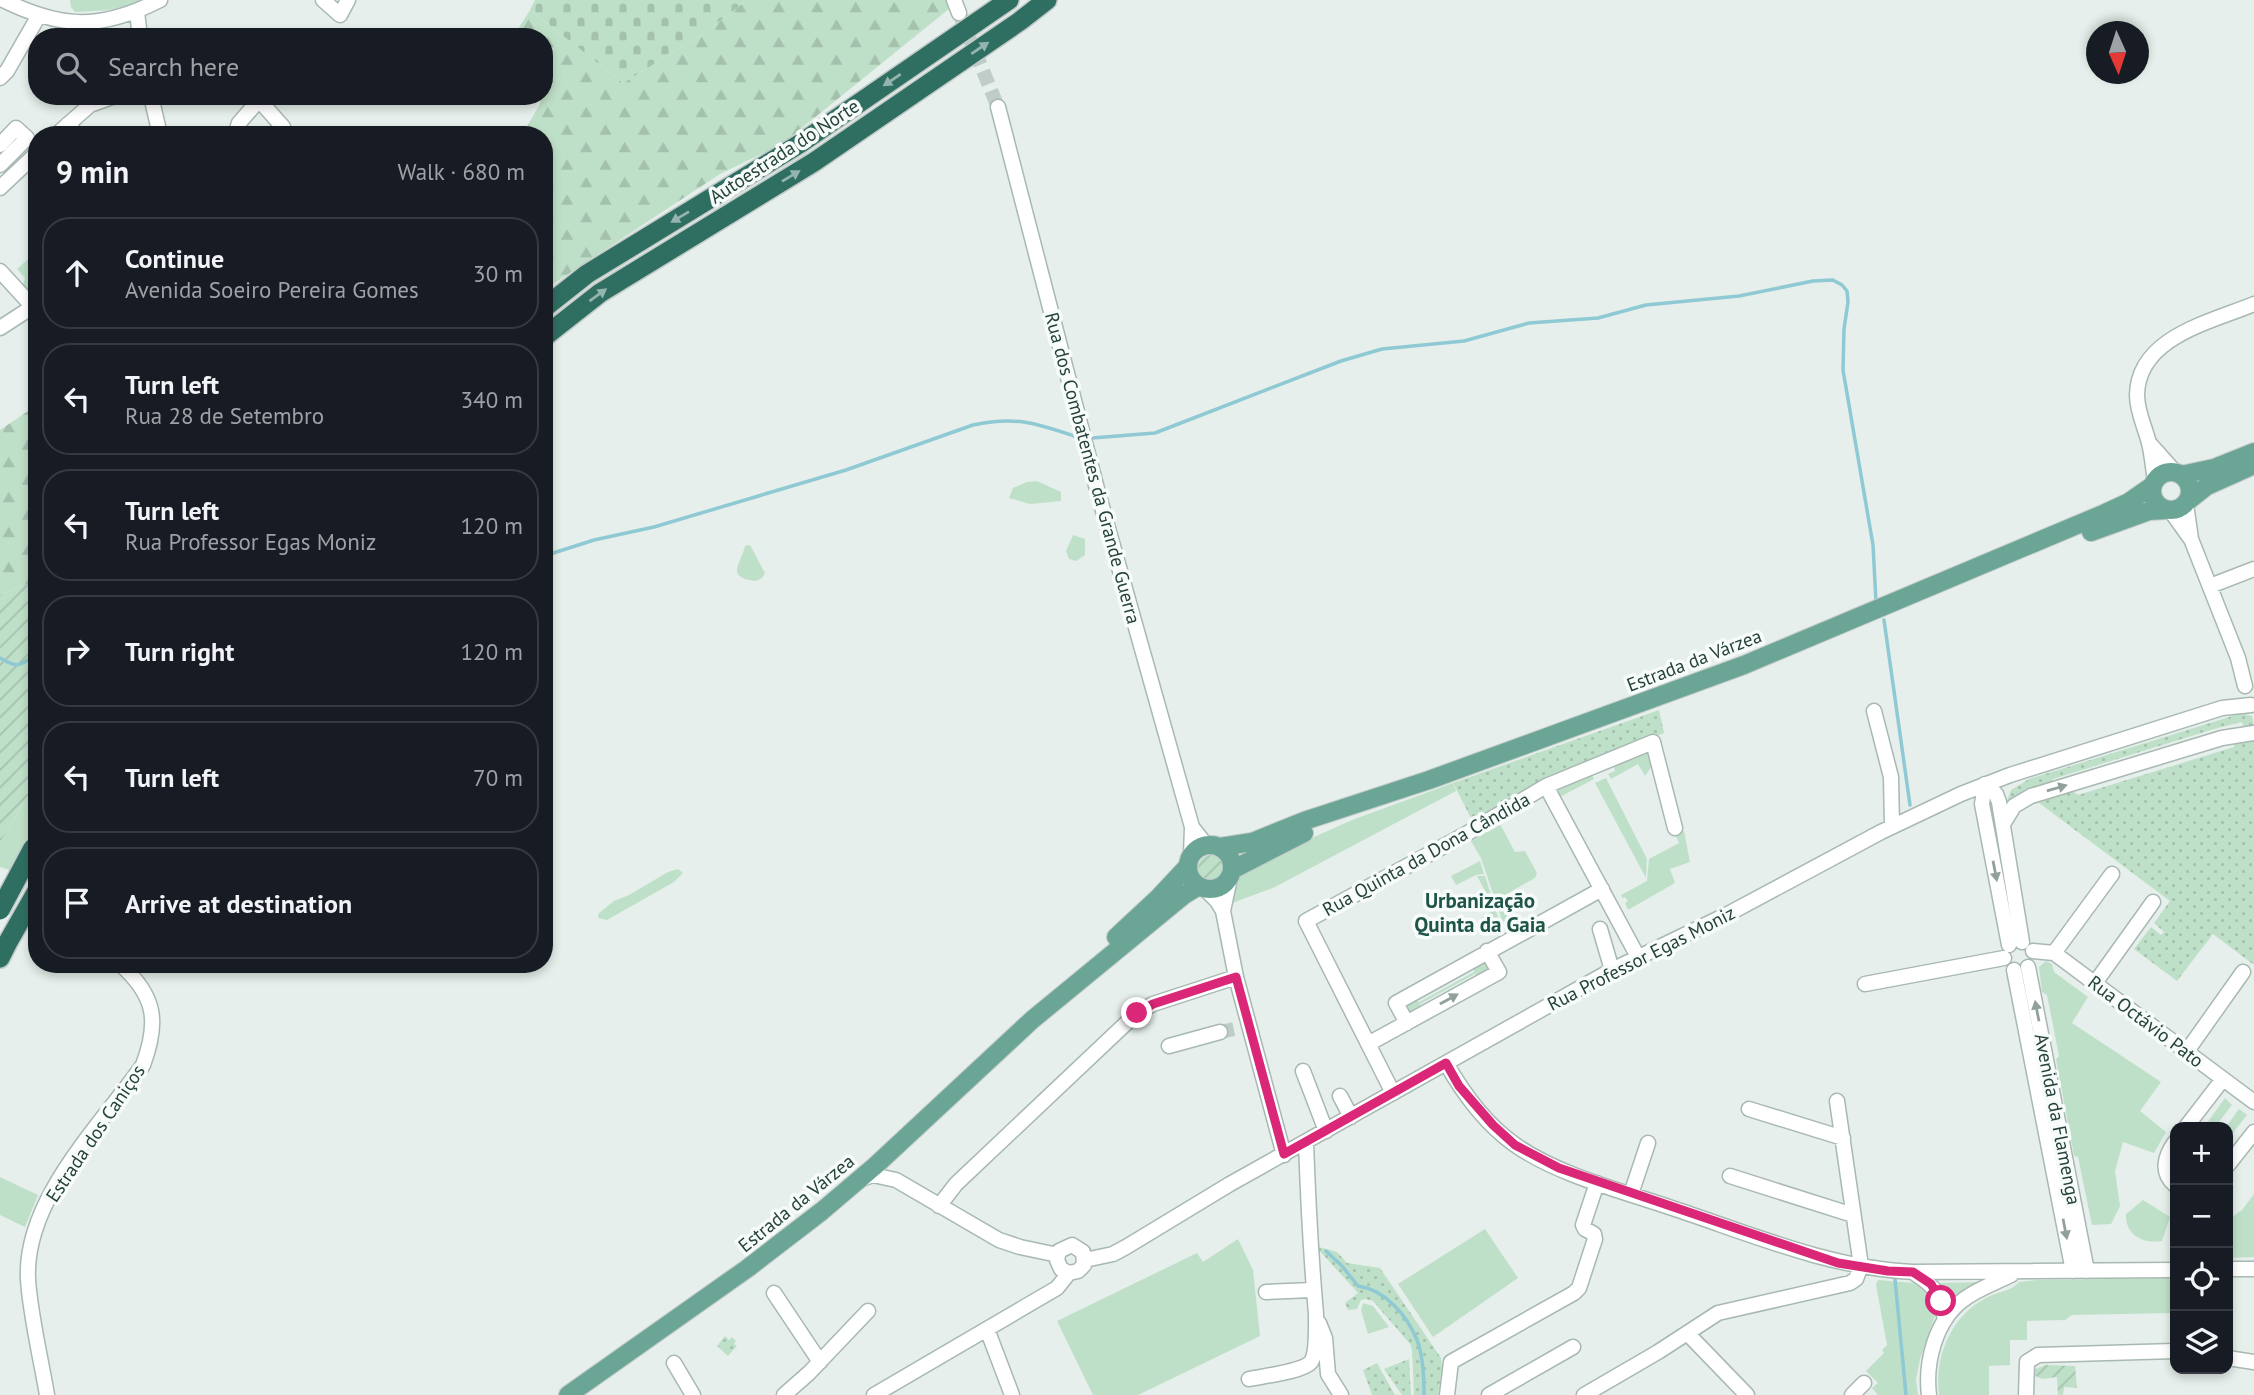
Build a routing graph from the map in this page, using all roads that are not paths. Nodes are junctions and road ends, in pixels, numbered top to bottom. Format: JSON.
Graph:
{"nodes":[{"id":1,"x":3,"y":0,"type":"edge"},
{"id":2,"x":160,"y":0,"type":"edge"},
{"id":3,"x":323,"y":0,"type":"edge"},
{"id":4,"x":348,"y":0,"type":"edge"},
{"id":5,"x":1009,"y":0,"type":"edge"},
{"id":6,"x":1046,"y":0,"type":"edge"},
{"id":7,"x":136,"y":12,"type":"junction"},
{"id":8,"x":38,"y":16,"type":"junction"},
{"id":9,"x":31,"y":28,"type":"edge"},
{"id":10,"x":139,"y":28,"type":"edge"},
{"id":11,"x":28,"y":34,"type":"edge"},
{"id":12,"x":0,"y":78,"type":"edge"},
{"id":13,"x":90,"y":105,"type":"edge"},
{"id":14,"x":153,"y":105,"type":"edge"},
{"id":15,"x":255,"y":105,"type":"edge"},
{"id":16,"x":263,"y":105,"type":"edge"},
{"id":17,"x":998,"y":107,"type":"tunnel mouth"},
{"id":18,"x":75,"y":126,"type":"edge"},
{"id":19,"x":158,"y":126,"type":"edge"},
{"id":20,"x":239,"y":126,"type":"edge"},
{"id":21,"x":282,"y":126,"type":"edge"},
{"id":22,"x":0,"y":145,"type":"edge"},
{"id":23,"x":28,"y":161,"type":"edge"},
{"id":24,"x":0,"y":165,"type":"edge"},
{"id":25,"x":1,"y":185,"type":"edge"},
{"id":26,"x":0,"y":271,"type":"edge"},
{"id":27,"x":28,"y":298,"type":"edge"},
{"id":28,"x":553,"y":301,"type":"edge"},
{"id":29,"x":2254,"y":304,"type":"edge"},
{"id":30,"x":28,"y":310,"type":"edge"},
{"id":31,"x":0,"y":328,"type":"edge"},
{"id":32,"x":553,"y":330,"type":"edge"},
{"id":33,"x":2150,"y":444,"type":"junction"},
{"id":34,"x":2254,"y":452,"type":"edge"},
{"id":35,"x":2254,"y":465,"type":"edge"},
{"id":36,"x":2178,"y":474,"type":"junction"},
{"id":37,"x":2154,"y":483,"type":"junction"},
{"id":38,"x":2177,"y":506,"type":"junction"},
{"id":39,"x":2254,"y":569,"type":"edge"},
{"id":40,"x":1971,"y":571,"type":"junction"},
{"id":41,"x":2210,"y":586,"type":"junction"},
{"id":42,"x":2238,"y":658,"type":"junction"},
{"id":43,"x":2254,"y":671,"type":"edge"},
{"id":44,"x":2248,"y":685,"type":"edge"},
{"id":45,"x":2253,"y":706,"type":"edge"},
{"id":46,"x":2222,"y":708,"type":"junction"},
{"id":47,"x":1874,"y":711,"type":"dead end"},
{"id":48,"x":2254,"y":733,"type":"edge"},
{"id":49,"x":2010,"y":775,"type":"junction"},
{"id":50,"x":1429,"y":780,"type":"junction"},
{"id":51,"x":1985,"y":784,"type":"junction"},
{"id":52,"x":1546,"y":786,"type":"junction"},
{"id":53,"x":1961,"y":794,"type":"junction"},
{"id":54,"x":1999,"y":802,"type":"junction"},
{"id":55,"x":1982,"y":804,"type":"junction"},
{"id":56,"x":2003,"y":824,"type":"junction"},
{"id":57,"x":1892,"y":826,"type":"junction"},
{"id":58,"x":1675,"y":828,"type":"dead end"},
{"id":59,"x":1201,"y":853,"type":"junction"},
{"id":60,"x":28,"y":859,"type":"edge"},
{"id":61,"x":1231,"y":874,"type":"junction"},
{"id":62,"x":2112,"y":874,"type":"dead end"},
{"id":63,"x":1202,"y":887,"type":"junction"},
{"id":64,"x":1602,"y":889,"type":"junction"},
{"id":65,"x":0,"y":895,"type":"edge"},
{"id":66,"x":2153,"y":902,"type":"dead end"},
{"id":67,"x":28,"y":907,"type":"edge"},
{"id":68,"x":0,"y":910,"type":"edge"},
{"id":69,"x":28,"y":911,"type":"edge"},
{"id":70,"x":1223,"y":911,"type":"junction"},
{"id":71,"x":1600,"y":929,"type":"dead end"},
{"id":72,"x":2017,"y":949,"type":"junction"},
{"id":73,"x":4,"y":950,"type":"edge"},
{"id":74,"x":1487,"y":951,"type":"junction"},
{"id":75,"x":2054,"y":953,"type":"junction"},
{"id":76,"x":1638,"y":957,"type":"junction"},
{"id":77,"x":2021,"y":969,"type":"junction"},
{"id":78,"x":1612,"y":970,"type":"junction"},
{"id":79,"x":2243,"y":972,"type":"dead end"},
{"id":80,"x":130,"y":973,"type":"edge"},
{"id":81,"x":1236,"y":977,"type":"junction"},
{"id":82,"x":2095,"y":982,"type":"junction"},
{"id":83,"x":1865,"y":984,"type":"dead end"},
{"id":84,"x":1031,"y":1020,"type":"junction"},
{"id":85,"x":1407,"y":1023,"type":"junction"},
{"id":86,"x":1220,"y":1032,"type":"tunnel mouth"},
{"id":87,"x":1368,"y":1044,"type":"junction"},
{"id":88,"x":1169,"y":1046,"type":"dead end"},
{"id":89,"x":2186,"y":1051,"type":"junction"},
{"id":90,"x":1446,"y":1063,"type":"junction"},
{"id":91,"x":1303,"y":1071,"type":"dead end"},
{"id":92,"x":2223,"y":1079,"type":"junction"},
{"id":93,"x":1393,"y":1093,"type":"junction"},
{"id":94,"x":1340,"y":1096,"type":"dead end"},
{"id":95,"x":1837,"y":1101,"type":"dead end"},
{"id":96,"x":2254,"y":1102,"type":"edge"},
{"id":97,"x":1749,"y":1109,"type":"dead end"},
{"id":98,"x":1351,"y":1117,"type":"junction"},
{"id":99,"x":2190,"y":1122,"type":"edge"},
{"id":100,"x":1326,"y":1131,"type":"junction"},
{"id":101,"x":2254,"y":1132,"type":"edge"},
{"id":102,"x":1843,"y":1138,"type":"junction"},
{"id":103,"x":1306,"y":1142,"type":"junction"},
{"id":104,"x":1648,"y":1143,"type":"dead end"},
{"id":105,"x":2170,"y":1149,"type":"edge"},
{"id":106,"x":890,"y":1152,"type":"junction"},
{"id":107,"x":1284,"y":1154,"type":"junction"},
{"id":108,"x":2233,"y":1159,"type":"edge"},
{"id":109,"x":1730,"y":1176,"type":"dead end"},
{"id":110,"x":2170,"y":1179,"type":"edge"},
{"id":111,"x":896,"y":1180,"type":"junction"},
{"id":112,"x":856,"y":1182,"type":"junction"},
{"id":113,"x":1597,"y":1182,"type":"junction"},
{"id":114,"x":1631,"y":1194,"type":"junction"},
{"id":115,"x":939,"y":1206,"type":"junction"},
{"id":116,"x":1853,"y":1215,"type":"junction"},
{"id":117,"x":1058,"y":1255,"type":"junction"},
{"id":118,"x":1085,"y":1260,"type":"junction"},
{"id":119,"x":1861,"y":1266,"type":"junction"},
{"id":120,"x":2170,"y":1269,"type":"edge"},
{"id":121,"x":2233,"y":1269,"type":"edge"},
{"id":122,"x":2254,"y":1269,"type":"edge"},
{"id":123,"x":2080,"y":1271,"type":"junction"},
{"id":124,"x":1913,"y":1272,"type":"junction"},
{"id":125,"x":2016,"y":1272,"type":"junction"},
{"id":126,"x":1069,"y":1273,"type":"junction"},
{"id":127,"x":1312,"y":1290,"type":"junction"},
{"id":128,"x":1266,"y":1292,"type":"dead end"},
{"id":129,"x":774,"y":1293,"type":"dead end"},
{"id":130,"x":868,"y":1311,"type":"dead end"},
{"id":131,"x":1316,"y":1315,"type":"junction"},
{"id":132,"x":1945,"y":1320,"type":"junction"},
{"id":133,"x":987,"y":1329,"type":"junction"},
{"id":134,"x":1687,"y":1333,"type":"junction"},
{"id":135,"x":1573,"y":1347,"type":"dead end"},
{"id":136,"x":2170,"y":1351,"type":"edge"},
{"id":137,"x":2233,"y":1359,"type":"edge"},
{"id":138,"x":820,"y":1362,"type":"junction"},
{"id":139,"x":2254,"y":1362,"type":"edge"},
{"id":140,"x":674,"y":1363,"type":"dead end"},
{"id":141,"x":1249,"y":1379,"type":"dead end"},
{"id":142,"x":1864,"y":1383,"type":"dead end"},
{"id":143,"x":1011,"y":1391,"type":"edge"},
{"id":144,"x":47,"y":1395,"type":"edge"},
{"id":145,"x":568,"y":1395,"type":"edge"},
{"id":146,"x":693,"y":1395,"type":"edge"},
{"id":147,"x":784,"y":1395,"type":"edge"},
{"id":148,"x":874,"y":1395,"type":"edge"},
{"id":149,"x":1341,"y":1395,"type":"edge"},
{"id":150,"x":1447,"y":1395,"type":"edge"},
{"id":151,"x":1489,"y":1395,"type":"edge"},
{"id":152,"x":1584,"y":1395,"type":"edge"},
{"id":153,"x":1747,"y":1395,"type":"edge"},
{"id":154,"x":1852,"y":1395,"type":"edge"},
{"id":155,"x":1929,"y":1395,"type":"edge"},
{"id":156,"x":2026,"y":1395,"type":"edge"}],
"edges":[{"from":1,"to":8,"type":"street"},
{"from":2,"to":7,"type":"street"},
{"from":3,"to":4,"type":"street"},
{"from":5,"to":28,"type":"highway","name":"Autoestrada do Norte","one_way":true},
{"from":32,"to":6,"type":"highway","name":"Autoestrada do Norte","one_way":true},
{"from":7,"to":8,"type":"street"},
{"from":7,"to":10,"type":"street"},
{"from":8,"to":9,"type":"street"},
{"from":11,"to":12,"type":"street"},
{"from":13,"to":18,"type":"street"},
{"from":14,"to":19,"type":"street"},
{"from":15,"to":20,"type":"street"},
{"from":16,"to":21,"type":"street"},
{"from":17,"to":59,"type":"street","name":"Rua dos Combatentes da Grande Guerra"},
{"from":22,"to":24,"type":"street"},
{"from":23,"to":25,"type":"street"},
{"from":26,"to":27,"type":"street"},
{"from":29,"to":33,"type":"street"},
{"from":30,"to":31,"type":"street"},
{"from":33,"to":36,"type":"street"},
{"from":33,"to":37,"type":"street"},
{"from":34,"to":36,"type":"main road","name":"Estrada da Várzea"},
{"from":35,"to":38,"type":"main road","name":"Estrada da Várzea"},
{"from":36,"to":37,"type":"main road","name":"Estrada da Várzea"},
{"from":36,"to":38,"type":"main road"},
{"from":37,"to":38,"type":"main road"},
{"from":37,"to":40,"type":"main road","name":"Estrada da Várzea"},
{"from":38,"to":40,"type":"main road","name":"Estrada da Várzea"},
{"from":38,"to":41,"type":"street"},
{"from":39,"to":41,"type":"street"},
{"from":40,"to":50,"type":"main road","name":"Estrada da Várzea"},
{"from":41,"to":42,"type":"street"},
{"from":42,"to":43,"type":"street"},
{"from":42,"to":44,"type":"street"},
{"from":44,"to":45,"type":"street"},
{"from":44,"to":46,"type":"street","name":"Rua Professor Egas Moniz"},
{"from":45,"to":46,"type":"street","name":"Rua Professor Egas Moniz"},
{"from":46,"to":49,"type":"street","name":"Rua Professor Egas Moniz"},
{"from":47,"to":57,"type":"street"},
{"from":56,"to":48,"type":"street","one_way":true},
{"from":49,"to":51,"type":"street","name":"Rua Professor Egas Moniz"},
{"from":49,"to":54,"type":"street"},
{"from":50,"to":59,"type":"main road","name":"Estrada da Várzea"},
{"from":50,"to":61,"type":"main road","name":"Estrada da Várzea"},
{"from":51,"to":53,"type":"street","name":"Rua Professor Egas Moniz"},
{"from":51,"to":54,"type":"street"},
{"from":51,"to":55,"type":"street"},
{"from":52,"to":58,"type":"street","name":"Rua Quinta da Dona Cândida"},
{"from":52,"to":64,"type":"street"},
{"from":52,"to":87,"type":"street","name":"Rua Quinta da Dona Cândida"},
{"from":53,"to":55,"type":"street"},
{"from":53,"to":57,"type":"street","name":"Rua Professor Egas Moniz"},
{"from":54,"to":56,"type":"street"},
{"from":55,"to":72,"type":"street","one_way":true},
{"from":56,"to":72,"type":"street"},
{"from":57,"to":76,"type":"street","name":"Rua Professor Egas Moniz"},
{"from":59,"to":61,"type":"main road"},
{"from":59,"to":63,"type":"main road"},
{"from":59,"to":84,"type":"main road","name":"Estrada da Várzea"},
{"from":60,"to":68,"type":"highway","bridge":true},
{"from":61,"to":63,"type":"main road","name":"Estrada da Várzea"},
{"from":61,"to":70,"type":"street"},
{"from":62,"to":75,"type":"street"},
{"from":63,"to":70,"type":"street"},
{"from":63,"to":84,"type":"main road","name":"Estrada da Várzea"},
{"from":64,"to":74,"type":"street"},
{"from":64,"to":76,"type":"street"},
{"from":65,"to":69,"type":"street"},
{"from":66,"to":82,"type":"street"},
{"from":67,"to":73,"type":"highway","bridge":true},
{"from":70,"to":81,"type":"street"},
{"from":71,"to":78,"type":"street"},
{"from":72,"to":75,"type":"street","name":"Rua Octávio Pato"},
{"from":72,"to":77,"type":"street"},
{"from":72,"to":77,"type":"street"},
{"from":72,"to":83,"type":"street","name":"Rua Octávio Pato"},
{"from":74,"to":85,"type":"street"},
{"from":85,"to":74,"type":"street","one_way":true},
{"from":75,"to":82,"type":"street","name":"Rua Octávio Pato"},
{"from":76,"to":78,"type":"street","name":"Rua Professor Egas Moniz"},
{"from":77,"to":123,"type":"street","name":"Avenida da Flamenga"},
{"from":78,"to":90,"type":"street","name":"Rua Professor Egas Moniz"},
{"from":79,"to":89,"type":"street"},
{"from":80,"to":144,"type":"street","name":"Estrada dos Caniços"},
{"from":81,"to":107,"type":"street"},
{"from":81,"to":115,"type":"street"},
{"from":82,"to":89,"type":"street","name":"Rua Octávio Pato"},
{"from":84,"to":106,"type":"main road","name":"Estrada da Várzea"},
{"from":85,"to":87,"type":"street"},
{"from":86,"to":88,"type":"street"},
{"from":87,"to":93,"type":"street"},
{"from":89,"to":92,"type":"street","name":"Rua Octávio Pato"},
{"from":90,"to":93,"type":"street","name":"Rua Professor Egas Moniz"},
{"from":90,"to":113,"type":"street"},
{"from":91,"to":100,"type":"street"},
{"from":92,"to":96,"type":"street","name":"Rua Octávio Pato"},
{"from":92,"to":99,"type":"street"},
{"from":93,"to":98,"type":"street","name":"Rua Professor Egas Moniz"},
{"from":94,"to":98,"type":"street"},
{"from":95,"to":102,"type":"street"},
{"from":97,"to":102,"type":"street"},
{"from":98,"to":100,"type":"street","name":"Rua Professor Egas Moniz"},
{"from":100,"to":103,"type":"street","name":"Rua Professor Egas Moniz"},
{"from":101,"to":108,"type":"street"},
{"from":102,"to":116,"type":"street"},
{"from":103,"to":107,"type":"street","name":"Rua Professor Egas Moniz"},
{"from":103,"to":127,"type":"street"},
{"from":104,"to":114,"type":"street"},
{"from":105,"to":110,"type":"street"},
{"from":106,"to":111,"type":"street"},
{"from":106,"to":112,"type":"main road","name":"Estrada da Várzea"},
{"from":107,"to":118,"type":"street","name":"Rua Professor Egas Moniz"},
{"from":109,"to":116,"type":"street"},
{"from":111,"to":112,"type":"street"},
{"from":111,"to":115,"type":"street"},
{"from":112,"to":145,"type":"main road","name":"Estrada da Várzea"},
{"from":113,"to":114,"type":"street"},
{"from":113,"to":150,"type":"street"},
{"from":114,"to":119,"type":"street"},
{"from":115,"to":117,"type":"street"},
{"from":116,"to":119,"type":"street"},
{"from":117,"to":118,"type":"street"},
{"from":117,"to":126,"type":"street"},
{"from":118,"to":126,"type":"street","name":"Rua Professor Egas Moniz"},
{"from":119,"to":124,"type":"street"},
{"from":119,"to":134,"type":"street"},
{"from":120,"to":123,"type":"street"},
{"from":121,"to":122,"type":"street"},
{"from":123,"to":125,"type":"street"},
{"from":124,"to":125,"type":"street"},
{"from":124,"to":132,"type":"street"},
{"from":125,"to":132,"type":"street"},
{"from":126,"to":133,"type":"street","name":"Rua Professor Egas Moniz"},
{"from":127,"to":128,"type":"street"},
{"from":127,"to":131,"type":"street"},
{"from":129,"to":138,"type":"street"},
{"from":130,"to":138,"type":"street"},
{"from":131,"to":141,"type":"street"},
{"from":131,"to":149,"type":"street"},
{"from":132,"to":155,"type":"street"},
{"from":133,"to":143,"type":"street"},
{"from":133,"to":148,"type":"street","name":"Rua Professor Egas Moniz"},
{"from":134,"to":152,"type":"street"},
{"from":134,"to":153,"type":"street"},
{"from":135,"to":151,"type":"street"},
{"from":136,"to":156,"type":"street"},
{"from":137,"to":139,"type":"street"},
{"from":138,"to":147,"type":"street"},
{"from":140,"to":146,"type":"street"},
{"from":142,"to":154,"type":"street"}]}
